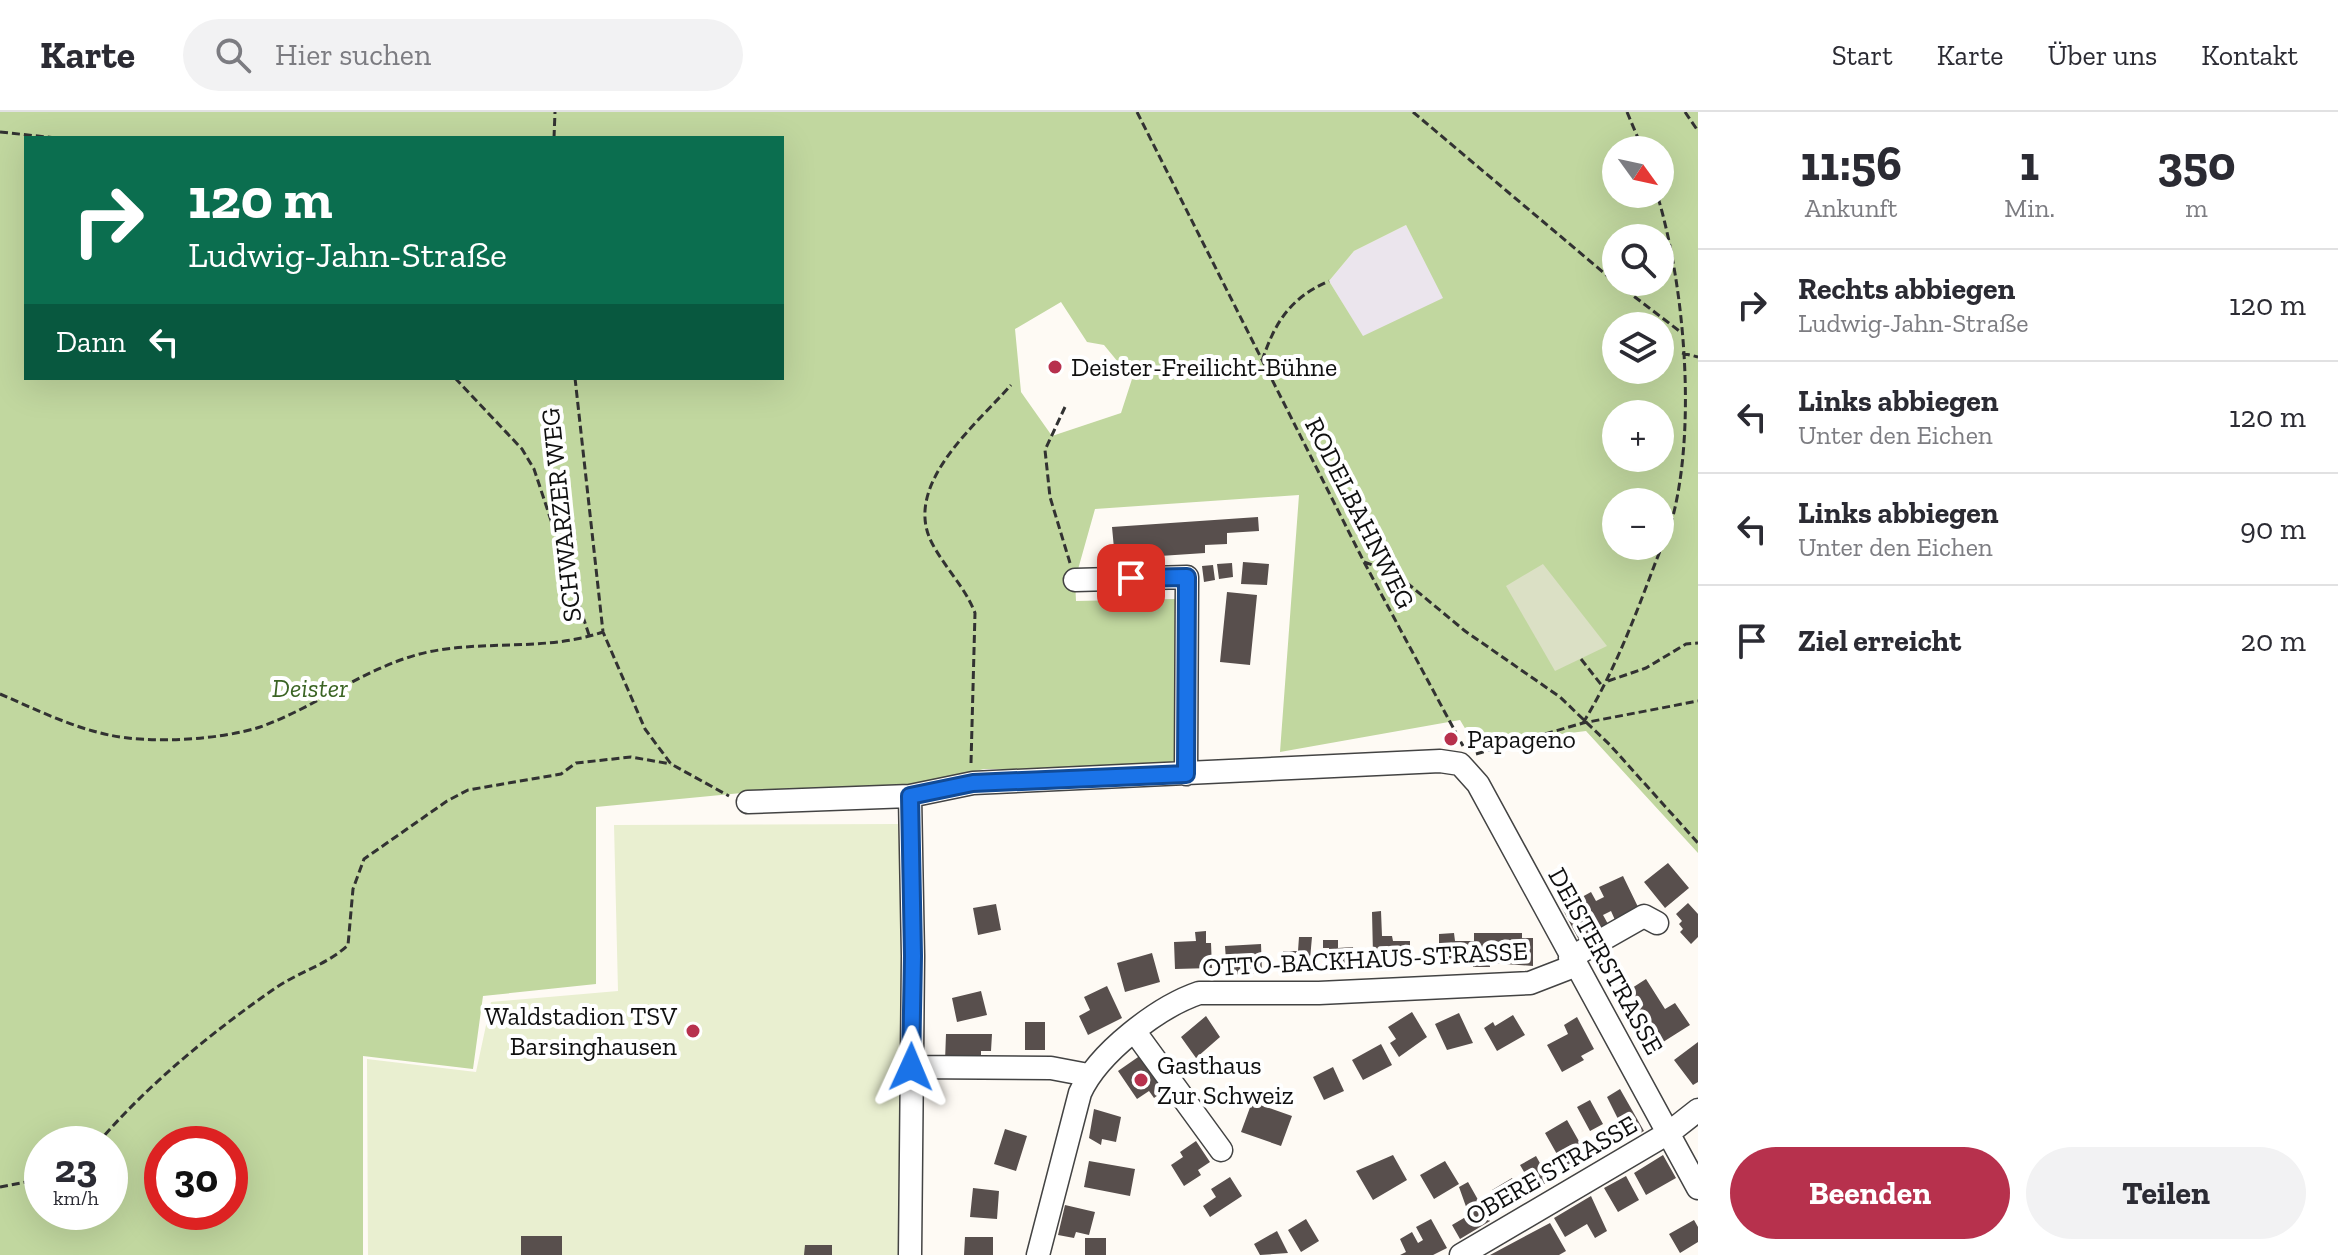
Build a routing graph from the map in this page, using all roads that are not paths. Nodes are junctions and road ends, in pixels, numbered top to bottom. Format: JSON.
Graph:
{"nodes":[{"id":1,"x":1075,"y":580,"type":"road end"},
{"id":2,"x":1186,"y":774,"type":"junction"},
{"id":3,"x":910,"y":796,"type":"junction"},
{"id":4,"x":748,"y":802,"type":"road end"},
{"id":5,"x":1657,"y":923,"type":"dead end"},
{"id":6,"x":1572,"y":962,"type":"junction"},
{"id":7,"x":1135,"y":1032,"type":"junction"},
{"id":8,"x":911,"y":1067,"type":"junction"},
{"id":9,"x":1088,"y":1075,"type":"junction"},
{"id":10,"x":1698,"y":1110,"type":"edge"},
{"id":11,"x":1670,"y":1132,"type":"junction"},
{"id":12,"x":1221,"y":1150,"type":"dead end"},
{"id":13,"x":1698,"y":1188,"type":"edge"},
{"id":14,"x":910,"y":1255,"type":"edge"},
{"id":15,"x":1038,"y":1255,"type":"edge"},
{"id":16,"x":1461,"y":1255,"type":"edge"}],
"edges":[{"from":1,"to":2,"type":"street"},
{"from":2,"to":3,"type":"street"},
{"from":2,"to":6,"type":"street","name":"DEISTERSTRASSE"},
{"from":3,"to":4,"type":"street"},
{"from":3,"to":8,"type":"street"},
{"from":5,"to":6,"type":"street","name":"OTTO-BACKHAUS-STRASSE"},
{"from":6,"to":7,"type":"street","name":"OTTO-BACKHAUS-STRASSE"},
{"from":6,"to":11,"type":"street","name":"DEISTERSTRASSE"},
{"from":7,"to":9,"type":"street","name":"OTTO-BACKHAUS-STRASSE"},
{"from":7,"to":12,"type":"street"},
{"from":8,"to":9,"type":"street"},
{"from":8,"to":14,"type":"street"},
{"from":9,"to":15,"type":"street","name":"OTTO-BACKHAUS-STRASSE"},
{"from":10,"to":11,"type":"street","name":"OBERE STRASSE"},
{"from":11,"to":13,"type":"street","name":"DEISTERSTRASSE"},
{"from":11,"to":16,"type":"street","name":"OBERE STRASSE"}]}
